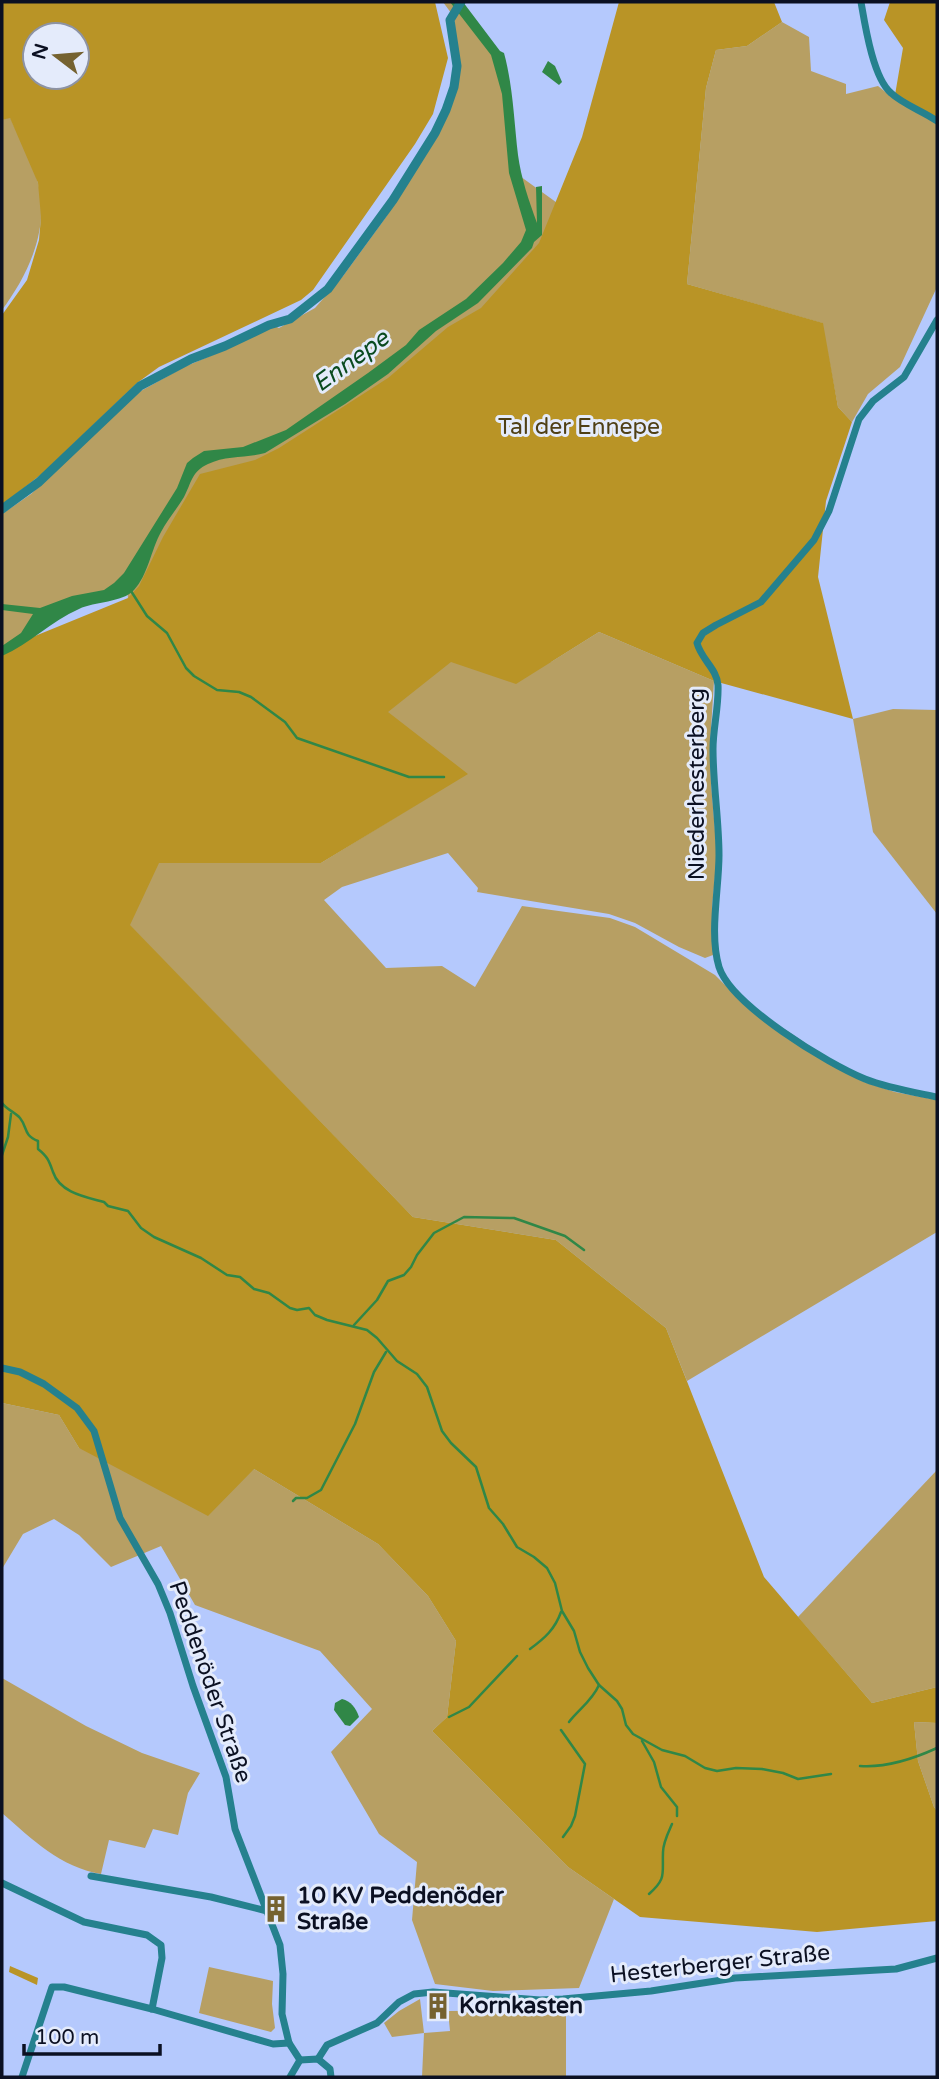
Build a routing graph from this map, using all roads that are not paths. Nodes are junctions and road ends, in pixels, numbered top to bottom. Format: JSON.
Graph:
{"nodes":[{"id":1,"x":461,"y":2,"type":"edge"},
{"id":2,"x":860,"y":2,"type":"edge"},
{"id":3,"x":937,"y":121,"type":"edge"},
{"id":4,"x":937,"y":320,"type":"edge"},
{"id":5,"x":2,"y":509,"type":"edge"},
{"id":6,"x":937,"y":1097,"type":"edge"},
{"id":7,"x":2,"y":1368,"type":"edge"},
{"id":8,"x":91,"y":1876,"type":"dead end"},
{"id":9,"x":2,"y":1883,"type":"edge"},
{"id":10,"x":267,"y":1911,"type":"junction"},
{"id":11,"x":937,"y":1958,"type":"edge"},
{"id":12,"x":152,"y":2009,"type":"junction"},
{"id":13,"x":289,"y":2043,"type":"junction"},
{"id":14,"x":318,"y":2059,"type":"junction"},
{"id":15,"x":300,"y":2060,"type":"junction"},
{"id":16,"x":22,"y":2077,"type":"edge"},
{"id":17,"x":290,"y":2077,"type":"edge"},
{"id":18,"x":331,"y":2077,"type":"edge"}],
"edges":[{"from":1,"to":5,"type":"street"},
{"from":2,"to":3,"type":"street"},
{"from":4,"to":6,"type":"street","name":"Niederhesterberg"},
{"from":7,"to":10,"type":"street","name":"Peddenöder Straße"},
{"from":8,"to":10,"type":"street"},
{"from":9,"to":12,"type":"street"},
{"from":10,"to":13,"type":"street","name":"Peddenöder Straße"},
{"from":11,"to":14,"type":"street","name":"Hesterberger Straße"},
{"from":12,"to":13,"type":"street"},
{"from":12,"to":16,"type":"street"},
{"from":13,"to":15,"type":"street","name":"Peddenöder Straße"},
{"from":14,"to":15,"type":"street"},
{"from":14,"to":18,"type":"street"},
{"from":15,"to":17,"type":"street"}]}
